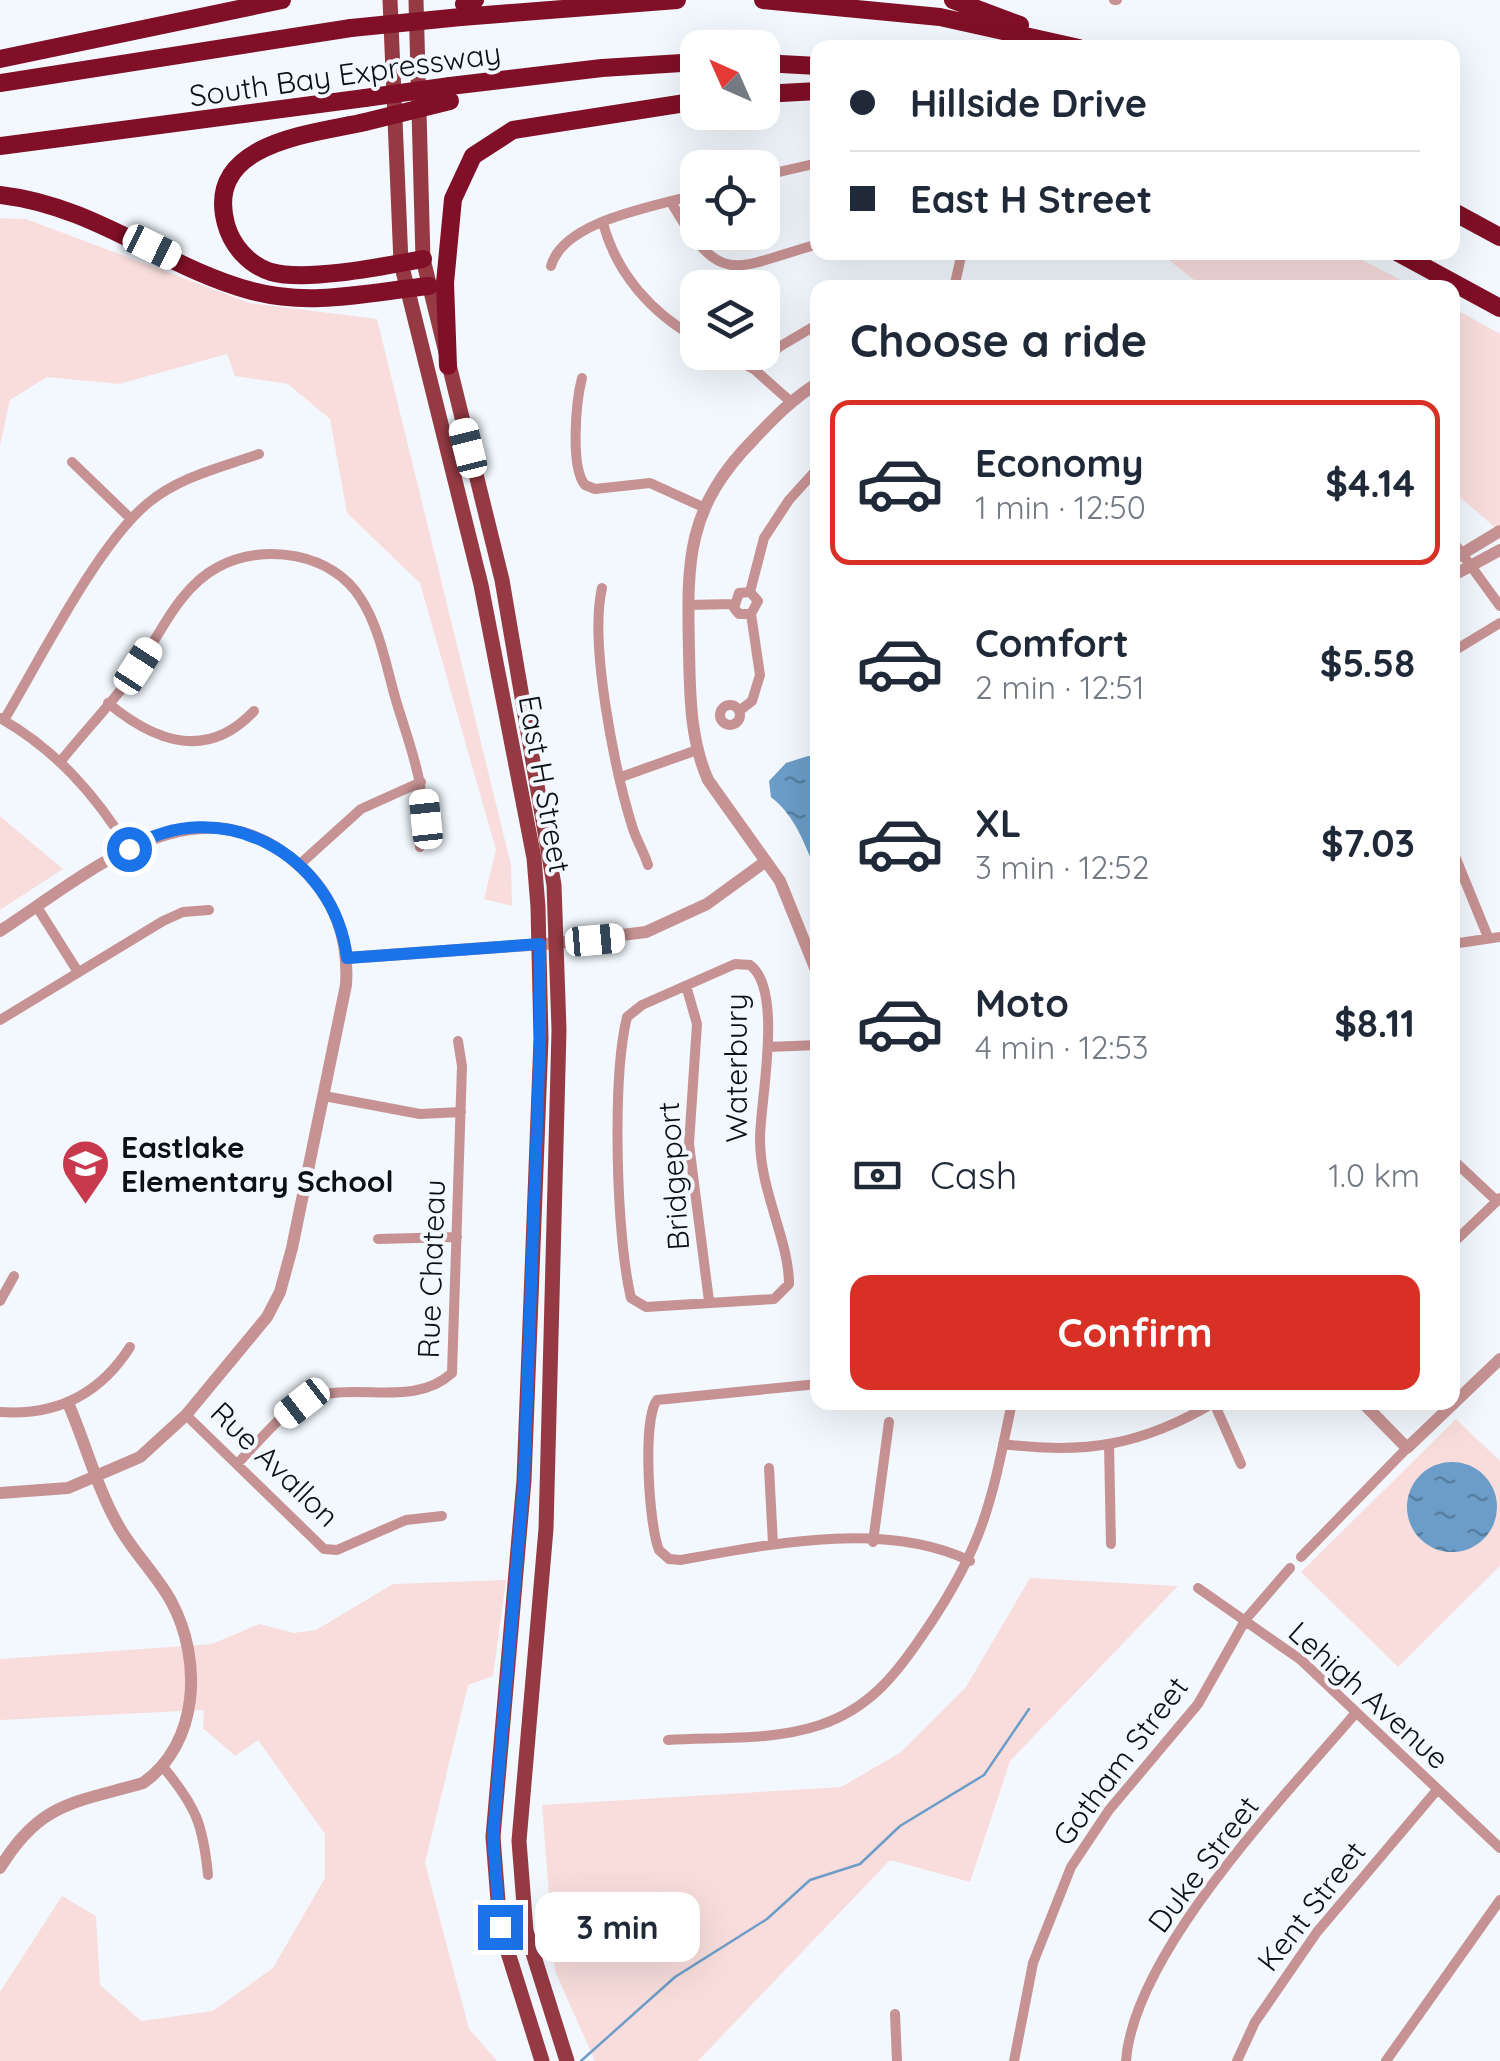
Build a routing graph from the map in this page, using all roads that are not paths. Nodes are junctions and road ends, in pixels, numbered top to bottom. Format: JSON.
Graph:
{"nodes":[{"id":1,"x":282,"y":0,"type":"edge"},
{"id":2,"x":390,"y":0,"type":"edge"},
{"id":3,"x":416,"y":0,"type":"edge"},
{"id":4,"x":676,"y":0,"type":"edge"},
{"id":5,"x":763,"y":0,"type":"edge"},
{"id":6,"x":953,"y":0,"type":"edge"},
{"id":7,"x":467,"y":7,"type":"edge"},
{"id":8,"x":1048,"y":39,"type":"junction"},
{"id":9,"x":1051,"y":40,"type":"edge"},
{"id":10,"x":0,"y":60,"type":"edge"},
{"id":11,"x":680,"y":63,"type":"edge"},
{"id":12,"x":780,"y":64,"type":"edge"},
{"id":13,"x":810,"y":66,"type":"edge"},
{"id":14,"x":0,"y":84,"type":"edge"},
{"id":15,"x":810,"y":91,"type":"edge"},
{"id":16,"x":780,"y":93,"type":"edge"},
{"id":17,"x":450,"y":94,"type":"junction"},
{"id":18,"x":680,"y":104,"type":"edge"},
{"id":19,"x":0,"y":146,"type":"edge"},
{"id":20,"x":810,"y":165,"type":"edge"},
{"id":21,"x":780,"y":172,"type":"edge"},
{"id":22,"x":0,"y":195,"type":"edge"},
{"id":23,"x":680,"y":199,"type":"edge"},
{"id":24,"x":671,"y":202,"type":"junction"},
{"id":25,"x":1460,"y":216,"type":"edge"},
{"id":26,"x":603,"y":223,"type":"junction"},
{"id":27,"x":1500,"y":238,"type":"edge"},
{"id":28,"x":810,"y":247,"type":"edge"},
{"id":29,"x":423,"y":259,"type":"junction"},
{"id":30,"x":1412,"y":260,"type":"edge"},
{"id":31,"x":401,"y":263,"type":"junction"},
{"id":32,"x":550,"y":266,"type":"dead end"},
{"id":33,"x":1448,"y":280,"type":"edge"},
{"id":34,"x":429,"y":286,"type":"junction"},
{"id":35,"x":1460,"y":286,"type":"edge"},
{"id":36,"x":406,"y":288,"type":"junction"},
{"id":37,"x":1500,"y":308,"type":"edge"},
{"id":38,"x":680,"y":328,"type":"edge"},
{"id":39,"x":810,"y":329,"type":"edge"},
{"id":40,"x":780,"y":346,"type":"edge"},
{"id":41,"x":448,"y":366,"type":"junction"},
{"id":42,"x":755,"y":370,"type":"edge"},
{"id":43,"x":582,"y":378,"type":"dead end"},
{"id":44,"x":810,"y":388,"type":"edge"},
{"id":45,"x":790,"y":402,"type":"junction"},
{"id":46,"x":259,"y":454,"type":"dead end"},
{"id":47,"x":72,"y":462,"type":"dead end"},
{"id":48,"x":810,"y":477,"type":"edge"},
{"id":49,"x":703,"y":507,"type":"junction"},
{"id":50,"x":131,"y":519,"type":"junction"},
{"id":51,"x":1500,"y":531,"type":"edge"},
{"id":52,"x":1500,"y":550,"type":"edge"},
{"id":53,"x":1461,"y":561,"type":"edge"},
{"id":54,"x":602,"y":588,"type":"dead end"},
{"id":55,"x":750,"y":592,"type":"junction"},
{"id":56,"x":734,"y":604,"type":"junction"},
{"id":57,"x":688,"y":605,"type":"junction"},
{"id":58,"x":1500,"y":606,"type":"edge"},
{"id":59,"x":751,"y":614,"type":"junction"},
{"id":60,"x":1500,"y":623,"type":"edge"},
{"id":61,"x":1460,"y":647,"type":"edge"},
{"id":62,"x":108,"y":703,"type":"junction"},
{"id":63,"x":254,"y":711,"type":"dead end"},
{"id":64,"x":740,"y":711,"type":"dead end"},
{"id":65,"x":2,"y":719,"type":"edge"},
{"id":66,"x":698,"y":750,"type":"junction"},
{"id":67,"x":61,"y":760,"type":"junction"},
{"id":68,"x":621,"y":777,"type":"junction"},
{"id":69,"x":421,"y":782,"type":"junction"},
{"id":70,"x":420,"y":847,"type":"dead end"},
{"id":71,"x":129,"y":849,"type":"junction"},
{"id":72,"x":766,"y":860,"type":"junction"},
{"id":73,"x":299,"y":865,"type":"junction"},
{"id":74,"x":648,"y":865,"type":"dead end"},
{"id":75,"x":1460,"y":866,"type":"edge"},
{"id":76,"x":36,"y":907,"type":"junction"},
{"id":77,"x":209,"y":910,"type":"dead end"},
{"id":78,"x":0,"y":931,"type":"edge"},
{"id":79,"x":1494,"y":937,"type":"edge"},
{"id":80,"x":557,"y":943,"type":"junction"},
{"id":81,"x":1460,"y":943,"type":"edge"},
{"id":82,"x":540,"y":944,"type":"junction"},
{"id":83,"x":810,"y":953,"type":"edge"},
{"id":84,"x":347,"y":958,"type":"junction"},
{"id":85,"x":78,"y":972,"type":"junction"},
{"id":86,"x":686,"y":989,"type":"junction"},
{"id":87,"x":0,"y":1020,"type":"edge"},
{"id":88,"x":458,"y":1041,"type":"dead end"},
{"id":89,"x":810,"y":1045,"type":"edge"},
{"id":90,"x":768,"y":1046,"type":"junction"},
{"id":91,"x":324,"y":1096,"type":"junction"},
{"id":92,"x":461,"y":1112,"type":"junction"},
{"id":93,"x":1460,"y":1166,"type":"edge"},
{"id":94,"x":1498,"y":1200,"type":"edge"},
{"id":95,"x":457,"y":1236,"type":"junction"},
{"id":96,"x":1460,"y":1236,"type":"edge"},
{"id":97,"x":378,"y":1239,"type":"dead end"},
{"id":98,"x":14,"y":1276,"type":"dead end"},
{"id":99,"x":0,"y":1301,"type":"edge"},
{"id":100,"x":709,"y":1302,"type":"junction"},
{"id":101,"x":130,"y":1347,"type":"dead end"},
{"id":102,"x":1498,"y":1365,"type":"edge"},
{"id":103,"x":810,"y":1385,"type":"edge"},
{"id":104,"x":1460,"y":1400,"type":"edge"},
{"id":105,"x":68,"y":1403,"type":"junction"},
{"id":106,"x":1010,"y":1410,"type":"edge"},
{"id":107,"x":1201,"y":1410,"type":"edge"},
{"id":108,"x":1217,"y":1410,"type":"edge"},
{"id":109,"x":1370,"y":1410,"type":"edge"},
{"id":110,"x":1449,"y":1410,"type":"edge"},
{"id":111,"x":0,"y":1412,"type":"edge"},
{"id":112,"x":186,"y":1415,"type":"junction"},
{"id":113,"x":888,"y":1422,"type":"dead end"},
{"id":114,"x":1003,"y":1444,"type":"junction"},
{"id":115,"x":1109,"y":1444,"type":"junction"},
{"id":116,"x":1407,"y":1448,"type":"junction"},
{"id":117,"x":237,"y":1464,"type":"junction"},
{"id":118,"x":1241,"y":1464,"type":"dead end"},
{"id":119,"x":769,"y":1468,"type":"dead end"},
{"id":120,"x":100,"y":1478,"type":"junction"},
{"id":121,"x":0,"y":1494,"type":"edge"},
{"id":122,"x":442,"y":1516,"type":"dead end"},
{"id":123,"x":873,"y":1542,"type":"junction"},
{"id":124,"x":774,"y":1544,"type":"junction"},
{"id":125,"x":1111,"y":1544,"type":"dead end"},
{"id":126,"x":1301,"y":1557,"type":"dead end"},
{"id":127,"x":970,"y":1561,"type":"junction"},
{"id":128,"x":1290,"y":1568,"type":"dead end"},
{"id":129,"x":1198,"y":1588,"type":"dead end"},
{"id":130,"x":1246,"y":1619,"type":"junction"},
{"id":131,"x":1354,"y":1714,"type":"junction"},
{"id":132,"x":668,"y":1740,"type":"dead end"},
{"id":133,"x":164,"y":1768,"type":"junction"},
{"id":134,"x":1436,"y":1790,"type":"junction"},
{"id":135,"x":1500,"y":1848,"type":"edge"},
{"id":136,"x":0,"y":1868,"type":"edge"},
{"id":137,"x":208,"y":1875,"type":"dead end"},
{"id":138,"x":1500,"y":1900,"type":"edge"},
{"id":139,"x":895,"y":2014,"type":"dead end"},
{"id":140,"x":542,"y":2061,"type":"edge"},
{"id":141,"x":566,"y":2061,"type":"edge"},
{"id":142,"x":897,"y":2061,"type":"edge"},
{"id":143,"x":1014,"y":2061,"type":"edge"},
{"id":144,"x":1126,"y":2061,"type":"edge"},
{"id":145,"x":1237,"y":2061,"type":"edge"},
{"id":146,"x":1386,"y":2061,"type":"edge"}],
"edges":[{"from":1,"to":10,"type":"highway"},
{"from":2,"to":31,"type":"main road","name":"East H Street"},
{"from":3,"to":29,"type":"main road","name":"East H Street"},
{"from":4,"to":7,"type":"highway","name":"South Bay Expressway"},
{"from":5,"to":8,"type":"highway"},
{"from":6,"to":8,"type":"highway"},
{"from":7,"to":14,"type":"highway","name":"South Bay Expressway","bridge":true},
{"from":8,"to":9,"type":"highway"},
{"from":11,"to":17,"type":"highway","name":"South Bay Expressway"},
{"from":12,"to":13,"type":"highway"},
{"from":15,"to":16,"type":"highway"},
{"from":17,"to":19,"type":"highway","name":"South Bay Expressway","bridge":true},
{"from":17,"to":31,"type":"highway","bridge":true},
{"from":18,"to":41,"type":"highway"},
{"from":20,"to":21,"type":"street"},
{"from":22,"to":36,"type":"highway"},
{"from":23,"to":24,"type":"street"},
{"from":24,"to":26,"type":"street"},
{"from":24,"to":28,"type":"street"},
{"from":25,"to":27,"type":"highway"},
{"from":26,"to":32,"type":"street"},
{"from":26,"to":38,"type":"street"},
{"from":29,"to":31,"type":"highway"},
{"from":29,"to":34,"type":"main road","name":"East H Street"},
{"from":30,"to":33,"type":"highway"},
{"from":31,"to":36,"type":"main road","name":"East H Street"},
{"from":34,"to":36,"type":"highway"},
{"from":34,"to":41,"type":"main road","name":"East H Street"},
{"from":35,"to":37,"type":"highway"},
{"from":36,"to":82,"type":"main road","name":"East H Street"},
{"from":39,"to":40,"type":"street"},
{"from":41,"to":80,"type":"main road","name":"East H Street"},
{"from":42,"to":45,"type":"street"},
{"from":43,"to":49,"type":"street"},
{"from":44,"to":45,"type":"street"},
{"from":45,"to":49,"type":"street"},
{"from":46,"to":50,"type":"street"},
{"from":47,"to":50,"type":"street"},
{"from":48,"to":55,"type":"street"},
{"from":49,"to":57,"type":"street"},
{"from":50,"to":65,"type":"street"},
{"from":51,"to":53,"type":"street"},
{"from":52,"to":53,"type":"street"},
{"from":53,"to":58,"type":"street"},
{"from":54,"to":68,"type":"street"},
{"from":55,"to":56,"type":"street"},
{"from":55,"to":59,"type":"street"},
{"from":56,"to":57,"type":"street"},
{"from":56,"to":59,"type":"street"},
{"from":57,"to":66,"type":"street"},
{"from":59,"to":64,"type":"street"},
{"from":60,"to":61,"type":"street"},
{"from":62,"to":63,"type":"street"},
{"from":62,"to":67,"type":"street"},
{"from":62,"to":69,"type":"street"},
{"from":65,"to":67,"type":"street"},
{"from":66,"to":68,"type":"street"},
{"from":66,"to":72,"type":"street"},
{"from":67,"to":71,"type":"street"},
{"from":68,"to":74,"type":"street"},
{"from":69,"to":70,"type":"street"},
{"from":69,"to":73,"type":"street"},
{"from":71,"to":73,"type":"street"},
{"from":71,"to":76,"type":"street"},
{"from":72,"to":80,"type":"street"},
{"from":72,"to":83,"type":"street"},
{"from":73,"to":84,"type":"street"},
{"from":75,"to":79,"type":"street"},
{"from":76,"to":78,"type":"street"},
{"from":76,"to":85,"type":"street"},
{"from":77,"to":85,"type":"street"},
{"from":79,"to":81,"type":"street"},
{"from":80,"to":82,"type":"street"},
{"from":80,"to":141,"type":"main road","name":"East H Street"},
{"from":82,"to":84,"type":"street"},
{"from":82,"to":140,"type":"main road","name":"East H Street"},
{"from":84,"to":91,"type":"street"},
{"from":85,"to":87,"type":"street"},
{"from":86,"to":90,"type":"street","name":"Waterbury"},
{"from":86,"to":100,"type":"street","name":"Bridgeport"},
{"from":86,"to":100,"type":"street","name":"Waterbury"},
{"from":88,"to":92,"type":"street","name":"Rue Chateau"},
{"from":89,"to":90,"type":"street"},
{"from":90,"to":100,"type":"street","name":"Waterbury"},
{"from":91,"to":92,"type":"street"},
{"from":91,"to":112,"type":"street"},
{"from":92,"to":95,"type":"street","name":"Rue Chateau"},
{"from":93,"to":94,"type":"street"},
{"from":94,"to":96,"type":"street"},
{"from":95,"to":97,"type":"street"},
{"from":95,"to":117,"type":"street","name":"Rue Chateau"},
{"from":98,"to":99,"type":"street"},
{"from":101,"to":105,"type":"street"},
{"from":102,"to":104,"type":"street"},
{"from":103,"to":124,"type":"street"},
{"from":105,"to":111,"type":"street"},
{"from":105,"to":120,"type":"street"},
{"from":106,"to":114,"type":"street"},
{"from":107,"to":115,"type":"street"},
{"from":108,"to":118,"type":"street"},
{"from":109,"to":116,"type":"street"},
{"from":110,"to":116,"type":"street"},
{"from":112,"to":117,"type":"street","name":"Rue Avallon"},
{"from":112,"to":120,"type":"street"},
{"from":113,"to":123,"type":"street"},
{"from":114,"to":115,"type":"street"},
{"from":114,"to":127,"type":"street"},
{"from":115,"to":125,"type":"street"},
{"from":116,"to":126,"type":"street"},
{"from":117,"to":122,"type":"street","name":"Rue Avallon"},
{"from":119,"to":124,"type":"street"},
{"from":120,"to":121,"type":"street"},
{"from":120,"to":133,"type":"street"},
{"from":123,"to":124,"type":"street"},
{"from":123,"to":127,"type":"street"},
{"from":127,"to":132,"type":"street"},
{"from":128,"to":130,"type":"street","name":"Gotham Street"},
{"from":129,"to":130,"type":"street","name":"Lehigh Avenue"},
{"from":130,"to":131,"type":"street","name":"Lehigh Avenue"},
{"from":130,"to":143,"type":"street","name":"Gotham Street"},
{"from":131,"to":134,"type":"street","name":"Lehigh Avenue"},
{"from":131,"to":144,"type":"street","name":"Duke Street"},
{"from":133,"to":136,"type":"street"},
{"from":133,"to":137,"type":"street"},
{"from":134,"to":135,"type":"street","name":"Lehigh Avenue"},
{"from":134,"to":145,"type":"street","name":"Kent Street"},
{"from":138,"to":146,"type":"street"},
{"from":139,"to":142,"type":"street"}]}
